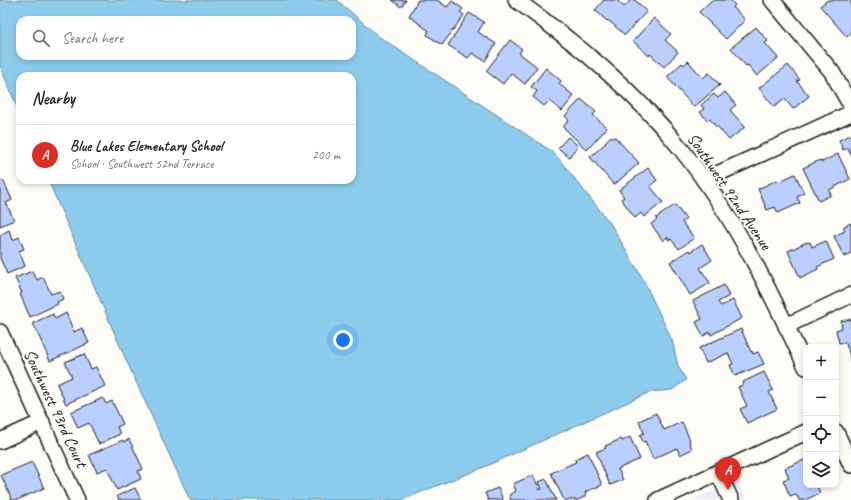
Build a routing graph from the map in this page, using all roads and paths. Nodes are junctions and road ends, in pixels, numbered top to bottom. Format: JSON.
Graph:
{"nodes":[{"id":1,"x":516,"y":0,"type":"edge"},
{"id":2,"x":772,"y":0,"type":"edge"},
{"id":3,"x":851,"y":106,"type":"edge"},
{"id":4,"x":851,"y":113,"type":"edge"},
{"id":5,"x":704,"y":180,"type":"junction"},
{"id":6,"x":851,"y":296,"type":"edge"},
{"id":7,"x":786,"y":326,"type":"junction"},
{"id":8,"x":0,"y":332,"type":"edge"},
{"id":9,"x":803,"y":361,"type":"edge"},
{"id":10,"x":42,"y":422,"type":"junction"},
{"id":11,"x":803,"y":433,"type":"edge"},
{"id":12,"x":839,"y":439,"type":"edge"},
{"id":13,"x":0,"y":441,"type":"edge"},
{"id":14,"x":851,"y":465,"type":"edge"},
{"id":15,"x":718,"y":472,"type":"junction"},
{"id":16,"x":77,"y":500,"type":"edge"},
{"id":17,"x":658,"y":500,"type":"edge"},
{"id":18,"x":731,"y":500,"type":"edge"}],
"edges":[{"from":1,"to":5,"type":"street","name":"Southwest 92nd Avenue"},
{"from":2,"to":3,"type":"street"},
{"from":4,"to":5,"type":"street"},
{"from":5,"to":7,"type":"street","name":"Southwest 92nd Avenue"},
{"from":6,"to":7,"type":"street"},
{"from":7,"to":9,"type":"street","name":"Southwest 92nd Avenue"},
{"from":8,"to":10,"type":"street","name":"Southwest 93rd Court"},
{"from":10,"to":13,"type":"street"},
{"from":10,"to":16,"type":"street","name":"Southwest 93rd Court"},
{"from":11,"to":15,"type":"street"},
{"from":12,"to":14,"type":"street"},
{"from":15,"to":17,"type":"street"},
{"from":15,"to":18,"type":"street"}]}
